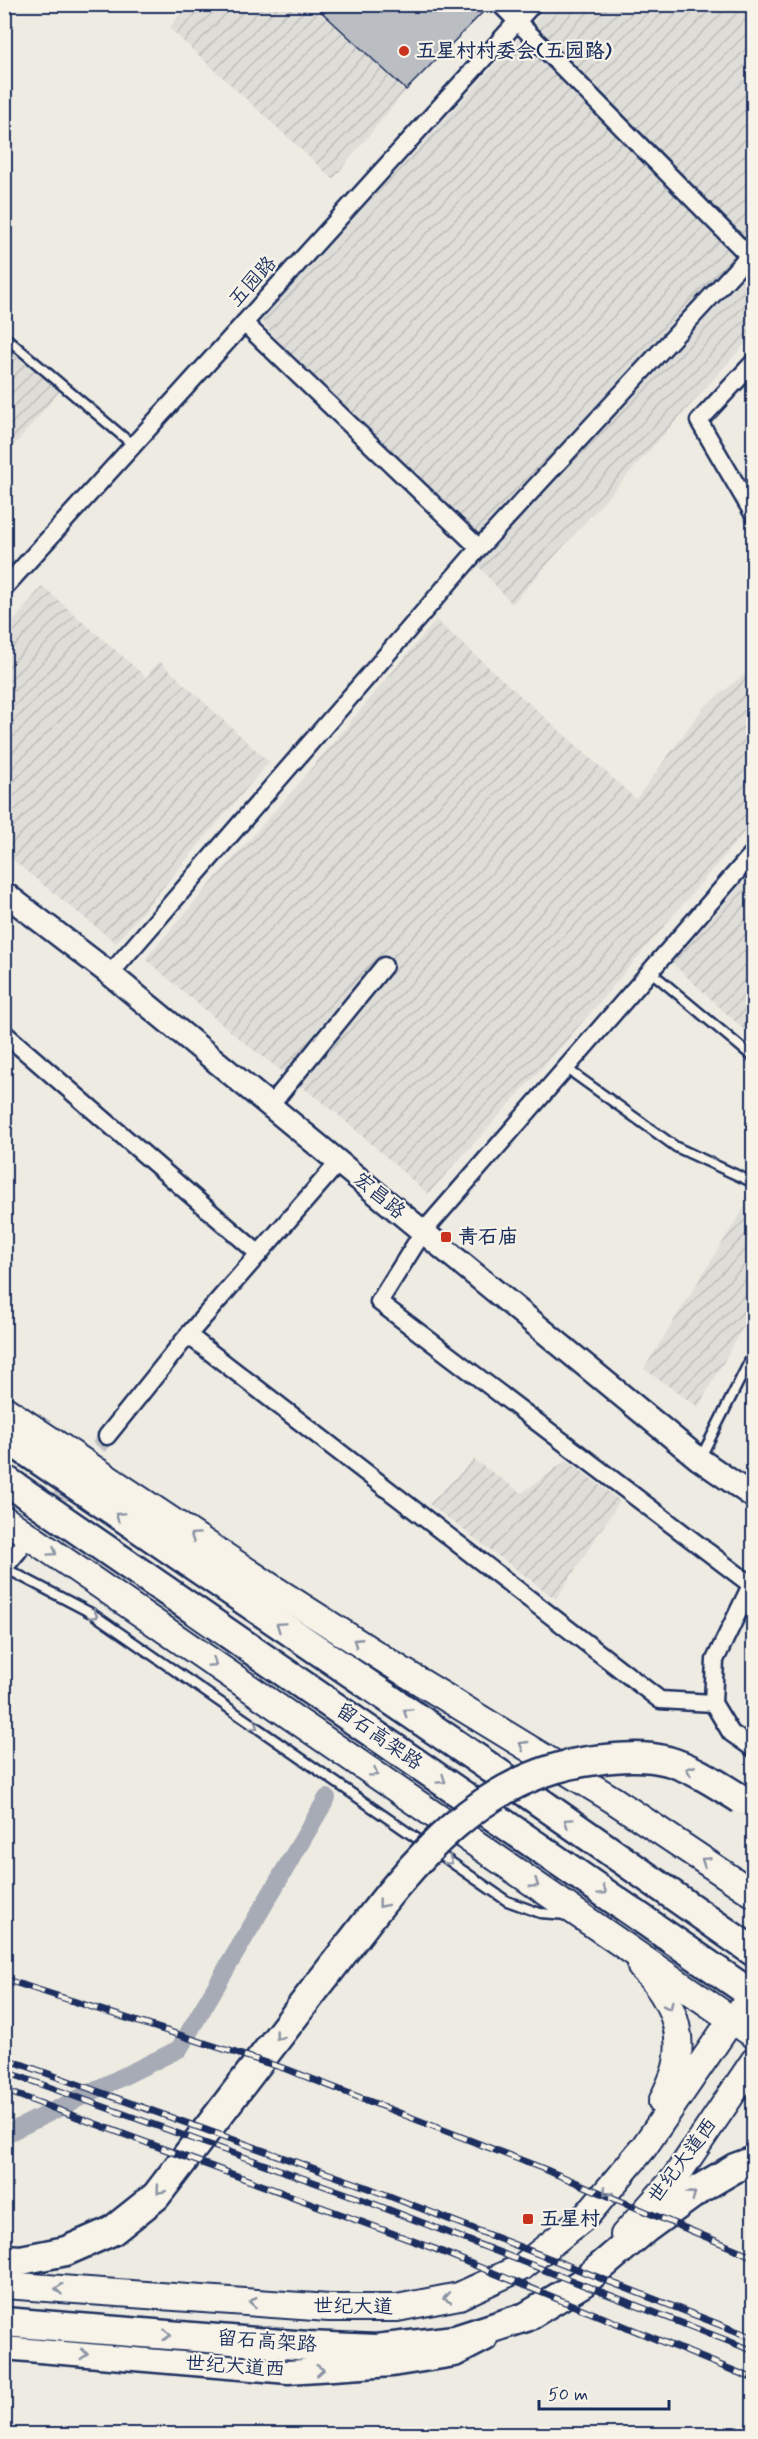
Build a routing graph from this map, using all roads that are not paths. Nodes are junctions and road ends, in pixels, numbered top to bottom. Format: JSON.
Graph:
{"nodes":[{"id":1,"x":500,"y":4,"type":"edge"},
{"id":2,"x":533,"y":4,"type":"edge"},
{"id":3,"x":517,"y":22,"type":"junction"},
{"id":4,"x":752,"y":256,"type":"edge"},
{"id":5,"x":244,"y":323,"type":"junction"},
{"id":6,"x":4,"y":336,"type":"edge"},
{"id":7,"x":753,"y":362,"type":"edge"},
{"id":8,"x":133,"y":445,"type":"junction"},
{"id":9,"x":753,"y":515,"type":"edge"},
{"id":10,"x":479,"y":548,"type":"junction"},
{"id":11,"x":4,"y":588,"type":"edge"},
{"id":12,"x":753,"y":852,"type":"edge"},
{"id":13,"x":4,"y":893,"type":"edge"},
{"id":14,"x":384,"y":966,"type":"dead end"},
{"id":15,"x":650,"y":971,"type":"junction"},
{"id":16,"x":110,"y":974,"type":"junction"},
{"id":17,"x":4,"y":1033,"type":"edge"},
{"id":18,"x":753,"y":1058,"type":"edge"},
{"id":19,"x":566,"y":1068,"type":"junction"},
{"id":20,"x":270,"y":1106,"type":"junction"},
{"id":21,"x":339,"y":1162,"type":"junction"},
{"id":22,"x":753,"y":1183,"type":"edge"},
{"id":23,"x":423,"y":1232,"type":"junction"},
{"id":24,"x":259,"y":1254,"type":"junction"},
{"id":25,"x":188,"y":1335,"type":"junction"},
{"id":26,"x":753,"y":1352,"type":"edge"},
{"id":27,"x":4,"y":1409,"type":"edge"},
{"id":28,"x":4,"y":1436,"type":"edge"},
{"id":29,"x":107,"y":1436,"type":"tunnel mouth"},
{"id":30,"x":699,"y":1459,"type":"junction"},
{"id":31,"x":4,"y":1479,"type":"edge"},
{"id":32,"x":753,"y":1497,"type":"edge"},
{"id":33,"x":4,"y":1519,"type":"edge"},
{"id":34,"x":19,"y":1550,"type":"tunnel mouth"},
{"id":35,"x":5,"y":1568,"type":"edge"},
{"id":36,"x":752,"y":1584,"type":"edge"},
{"id":37,"x":713,"y":1703,"type":"junction"},
{"id":38,"x":753,"y":1749,"type":"edge"},
{"id":39,"x":753,"y":1808,"type":"edge"},
{"id":40,"x":753,"y":1894,"type":"edge"},
{"id":41,"x":582,"y":1916,"type":"junction"},
{"id":42,"x":604,"y":1931,"type":"junction"},
{"id":43,"x":753,"y":1952,"type":"edge"},
{"id":44,"x":753,"y":1997,"type":"edge"},
{"id":45,"x":732,"y":2019,"type":"junction"},
{"id":46,"x":753,"y":2035,"type":"edge"},
{"id":47,"x":753,"y":2061,"type":"edge"},
{"id":48,"x":644,"y":2147,"type":"junction"},
{"id":49,"x":753,"y":2161,"type":"edge"},
{"id":50,"x":4,"y":2259,"type":"edge"},
{"id":51,"x":582,"y":2283,"type":"junction"},
{"id":52,"x":4,"y":2285,"type":"edge"},
{"id":53,"x":526,"y":2317,"type":"junction"},
{"id":54,"x":4,"y":2322,"type":"edge"},
{"id":55,"x":4,"y":2348,"type":"edge"}],
"edges":[{"from":1,"to":3,"type":"street"},
{"from":2,"to":3,"type":"street","name":"五园路"},
{"from":3,"to":4,"type":"street"},
{"from":3,"to":5,"type":"street","name":"五园路"},
{"from":4,"to":10,"type":"street"},
{"from":5,"to":8,"type":"street","name":"五园路"},
{"from":5,"to":10,"type":"street"},
{"from":6,"to":8,"type":"lane"},
{"from":7,"to":9,"type":"street"},
{"from":8,"to":11,"type":"street","name":"五园路"},
{"from":10,"to":16,"type":"street"},
{"from":12,"to":15,"type":"street"},
{"from":13,"to":16,"type":"street","name":"宏昌路"},
{"from":14,"to":20,"type":"street"},
{"from":15,"to":18,"type":"lane"},
{"from":15,"to":19,"type":"street"},
{"from":16,"to":20,"type":"street","name":"宏昌路"},
{"from":17,"to":24,"type":"street"},
{"from":19,"to":22,"type":"lane"},
{"from":19,"to":23,"type":"street"},
{"from":20,"to":21,"type":"street","name":"宏昌路"},
{"from":21,"to":23,"type":"street","name":"宏昌路"},
{"from":21,"to":24,"type":"street"},
{"from":23,"to":30,"type":"street","name":"宏昌路"},
{"from":23,"to":36,"type":"street"},
{"from":24,"to":25,"type":"street"},
{"from":25,"to":29,"type":"street"},
{"from":25,"to":37,"type":"street"},
{"from":26,"to":30,"type":"lane"},
{"from":40,"to":27,"type":"main road","one_way":true},
{"from":43,"to":28,"type":"highway","name":"留石高架路","one_way":true},
{"from":30,"to":32,"type":"street","name":"宏昌路"},
{"from":31,"to":44,"type":"highway","name":"留石高架路","one_way":true},
{"from":33,"to":41,"type":"main road","one_way":true},
{"from":34,"to":35,"type":"street"},
{"from":35,"to":41,"type":"lane","one_way":true},
{"from":36,"to":37,"type":"street"},
{"from":37,"to":38,"type":"street"},
{"from":39,"to":50,"type":"highway","one_way":true,"bridge":true},
{"from":41,"to":42,"type":"main road"},
{"from":42,"to":45,"type":"main road"},
{"from":42,"to":48,"type":"main road","one_way":true},
{"from":44,"to":45,"type":"main road","name":"世纪大道西"},
{"from":45,"to":46,"type":"main road"},
{"from":45,"to":48,"type":"main road","name":"世纪大道西"},
{"from":47,"to":51,"type":"main road","name":"世纪大道西"},
{"from":48,"to":52,"type":"main road","name":"世纪大道","one_way":true},
{"from":51,"to":49,"type":"highway","name":"留石高架路","one_way":true},
{"from":51,"to":53,"type":"highway","name":"留石高架路"},
{"from":54,"to":53,"type":"highway","name":"留石高架路","one_way":true},
{"from":55,"to":53,"type":"street","name":"世纪大道西","one_way":true}]}
